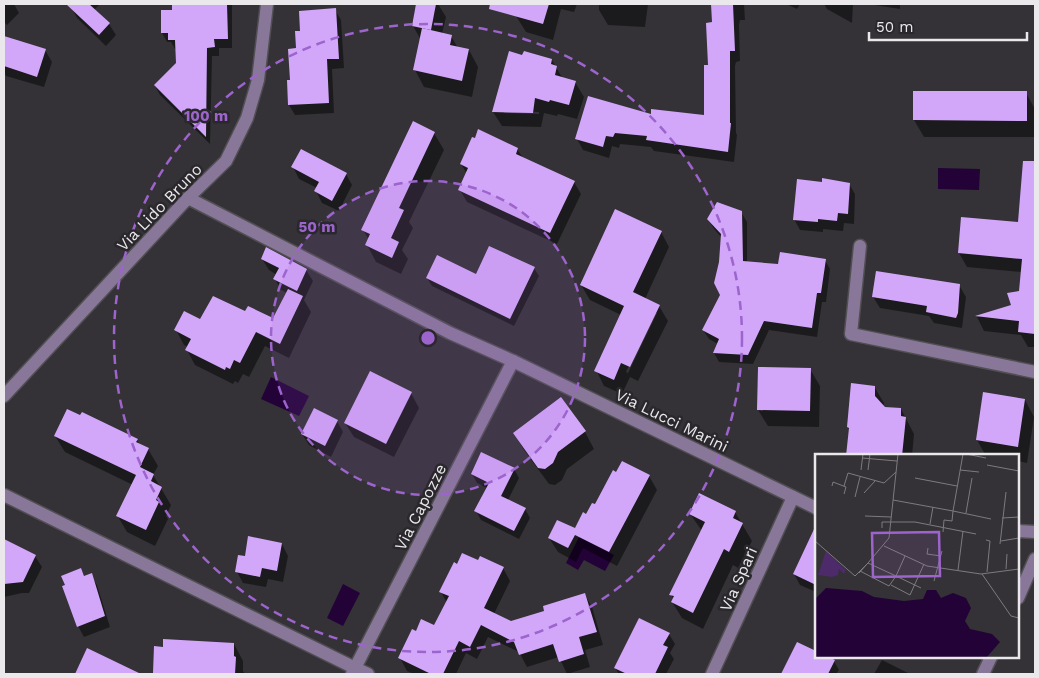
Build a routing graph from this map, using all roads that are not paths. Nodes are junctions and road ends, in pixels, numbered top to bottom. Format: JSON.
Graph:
{"nodes":[{"id":1,"x":267,"y":4,"type":"edge"},
{"id":2,"x":188,"y":198,"type":"junction"},
{"id":3,"x":860,"y":246,"type":"dead end"},
{"id":4,"x":513,"y":361,"type":"junction"},
{"id":5,"x":1035,"y":372,"type":"edge"},
{"id":6,"x":4,"y":396,"type":"edge"},
{"id":7,"x":4,"y":495,"type":"edge"},
{"id":8,"x":793,"y":497,"type":"junction"},
{"id":9,"x":815,"y":508,"type":"edge"},
{"id":10,"x":1019,"y":531,"type":"edge"},
{"id":11,"x":1035,"y":532,"type":"edge"},
{"id":12,"x":1035,"y":560,"type":"edge"},
{"id":13,"x":1019,"y":596,"type":"edge"},
{"id":14,"x":991,"y":658,"type":"edge"},
{"id":15,"x":354,"y":671,"type":"edge"},
{"id":16,"x":368,"y":674,"type":"edge"},
{"id":17,"x":712,"y":674,"type":"edge"},
{"id":18,"x":983,"y":674,"type":"edge"}],
"edges":[{"from":1,"to":2,"type":"street","name":"Via Lido Bruno"},
{"from":2,"to":4,"type":"street","name":"Via Lucci Marini"},
{"from":2,"to":6,"type":"street","name":"Via Lido Bruno"},
{"from":3,"to":5,"type":"street"},
{"from":4,"to":8,"type":"street","name":"Via Lucci Marini"},
{"from":4,"to":15,"type":"street","name":"Via Capozze"},
{"from":7,"to":15,"type":"street"},
{"from":8,"to":9,"type":"street","name":"Via Lucci Marini"},
{"from":8,"to":17,"type":"street","name":"Via Spari"},
{"from":10,"to":11,"type":"street"},
{"from":12,"to":13,"type":"street"},
{"from":14,"to":18,"type":"street"},
{"from":15,"to":16,"type":"street"}]}
